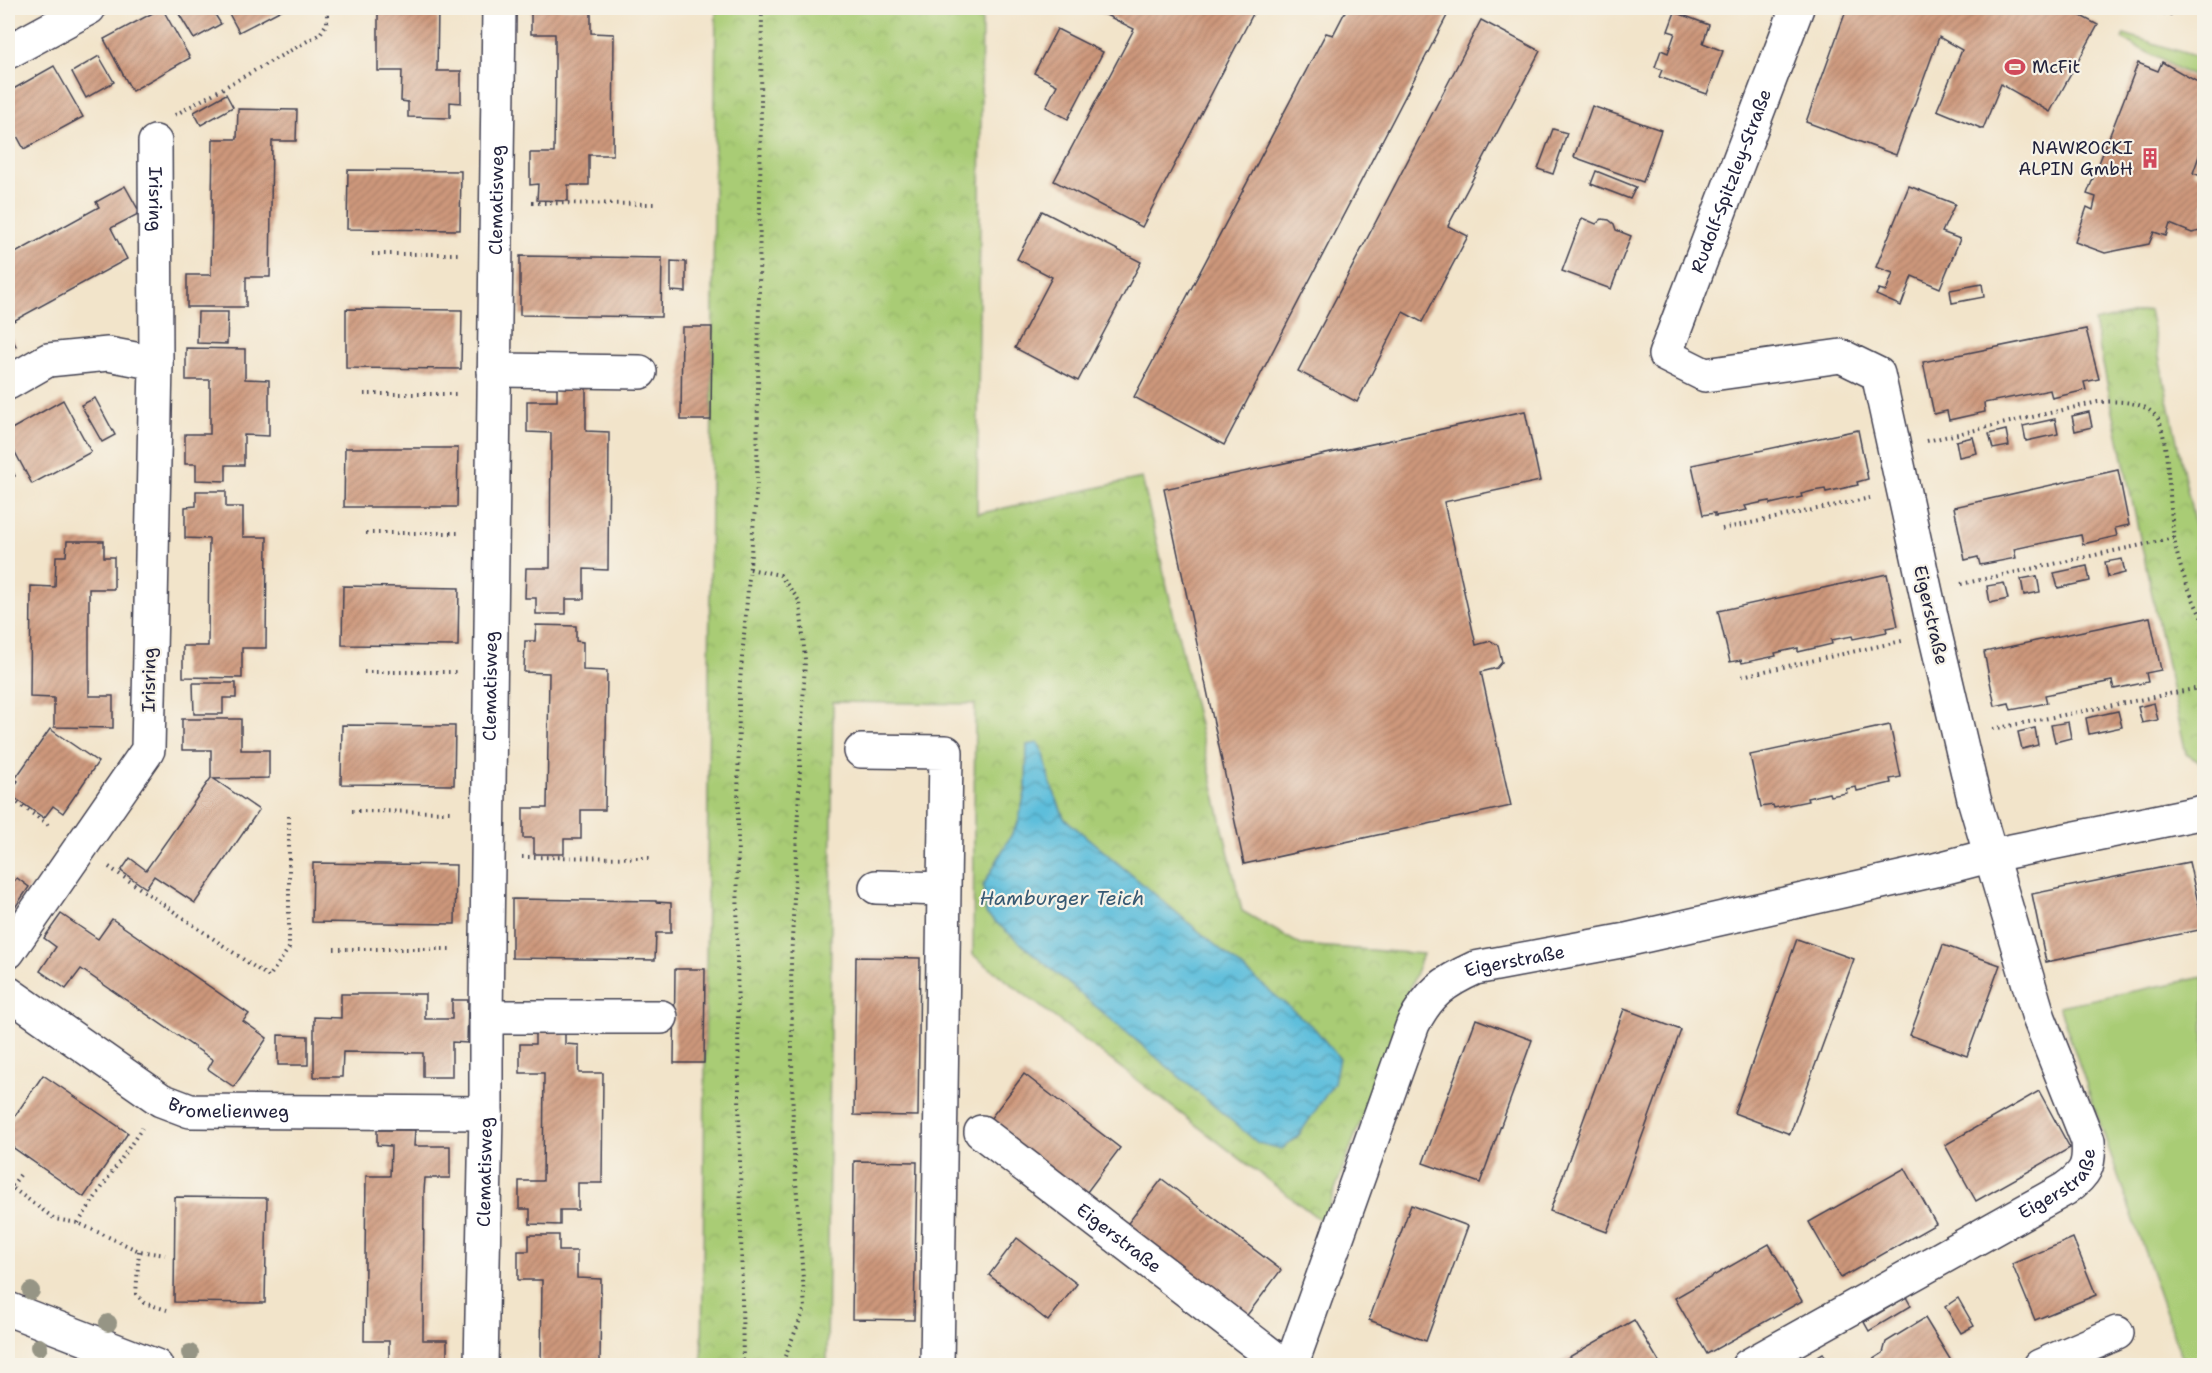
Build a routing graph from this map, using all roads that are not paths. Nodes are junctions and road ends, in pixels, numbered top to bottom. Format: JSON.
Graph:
{"nodes":[{"id":1,"x":89,"y":8,"type":"edge"},
{"id":2,"x":498,"y":8,"type":"edge"},
{"id":3,"x":1797,"y":8,"type":"edge"},
{"id":4,"x":8,"y":52,"type":"edge"},
{"id":5,"x":155,"y":142,"type":"road end"},
{"id":6,"x":156,"y":363,"type":"junction"},
{"id":7,"x":640,"y":372,"type":"dead end"},
{"id":8,"x":1878,"y":374,"type":"joint"},
{"id":9,"x":8,"y":382,"type":"edge"},
{"id":10,"x":494,"y":382,"type":"junction"},
{"id":11,"x":861,"y":751,"type":"dead end"},
{"id":12,"x":2205,"y":812,"type":"edge"},
{"id":13,"x":1992,"y":855,"type":"junction"},
{"id":14,"x":876,"y":887,"type":"dead end"},
{"id":15,"x":943,"y":889,"type":"junction"},
{"id":16,"x":8,"y":952,"type":"edge"},
{"id":17,"x":8,"y":993,"type":"edge"},
{"id":18,"x":486,"y":1017,"type":"junction"},
{"id":19,"x":661,"y":1017,"type":"dead end"},
{"id":20,"x":486,"y":1113,"type":"junction"},
{"id":21,"x":981,"y":1132,"type":"dead end"},
{"id":22,"x":8,"y":1309,"type":"edge"},
{"id":23,"x":2117,"y":1333,"type":"dead end"},
{"id":24,"x":156,"y":1365,"type":"edge"},
{"id":25,"x":481,"y":1365,"type":"edge"},
{"id":26,"x":937,"y":1365,"type":"edge"},
{"id":27,"x":1285,"y":1365,"type":"edge"},
{"id":28,"x":1292,"y":1365,"type":"edge"},
{"id":29,"x":1748,"y":1365,"type":"edge"},
{"id":30,"x":2040,"y":1365,"type":"edge"}],
"edges":[{"from":1,"to":4,"type":"street"},
{"from":2,"to":10,"type":"street","name":"Clematisweg"},
{"from":3,"to":8,"type":"street","name":"Rudolf-Spitzley-Straße"},
{"from":5,"to":6,"type":"street","name":"Irisring"},
{"from":6,"to":9,"type":"street"},
{"from":6,"to":16,"type":"street","name":"Irisring"},
{"from":7,"to":10,"type":"street"},
{"from":8,"to":13,"type":"street","name":"Eigerstraße"},
{"from":10,"to":18,"type":"street","name":"Clematisweg"},
{"from":11,"to":15,"type":"street"},
{"from":12,"to":13,"type":"street","name":"Eigerstraße"},
{"from":13,"to":28,"type":"street","name":"Eigerstraße"},
{"from":13,"to":29,"type":"street","name":"Eigerstraße"},
{"from":14,"to":15,"type":"street"},
{"from":15,"to":26,"type":"street"},
{"from":17,"to":20,"type":"street","name":"Bromelienweg"},
{"from":18,"to":19,"type":"street"},
{"from":18,"to":20,"type":"street","name":"Clematisweg"},
{"from":20,"to":25,"type":"street","name":"Clematisweg"},
{"from":21,"to":27,"type":"street","name":"Eigerstraße"},
{"from":22,"to":24,"type":"street"},
{"from":23,"to":30,"type":"street"}]}
